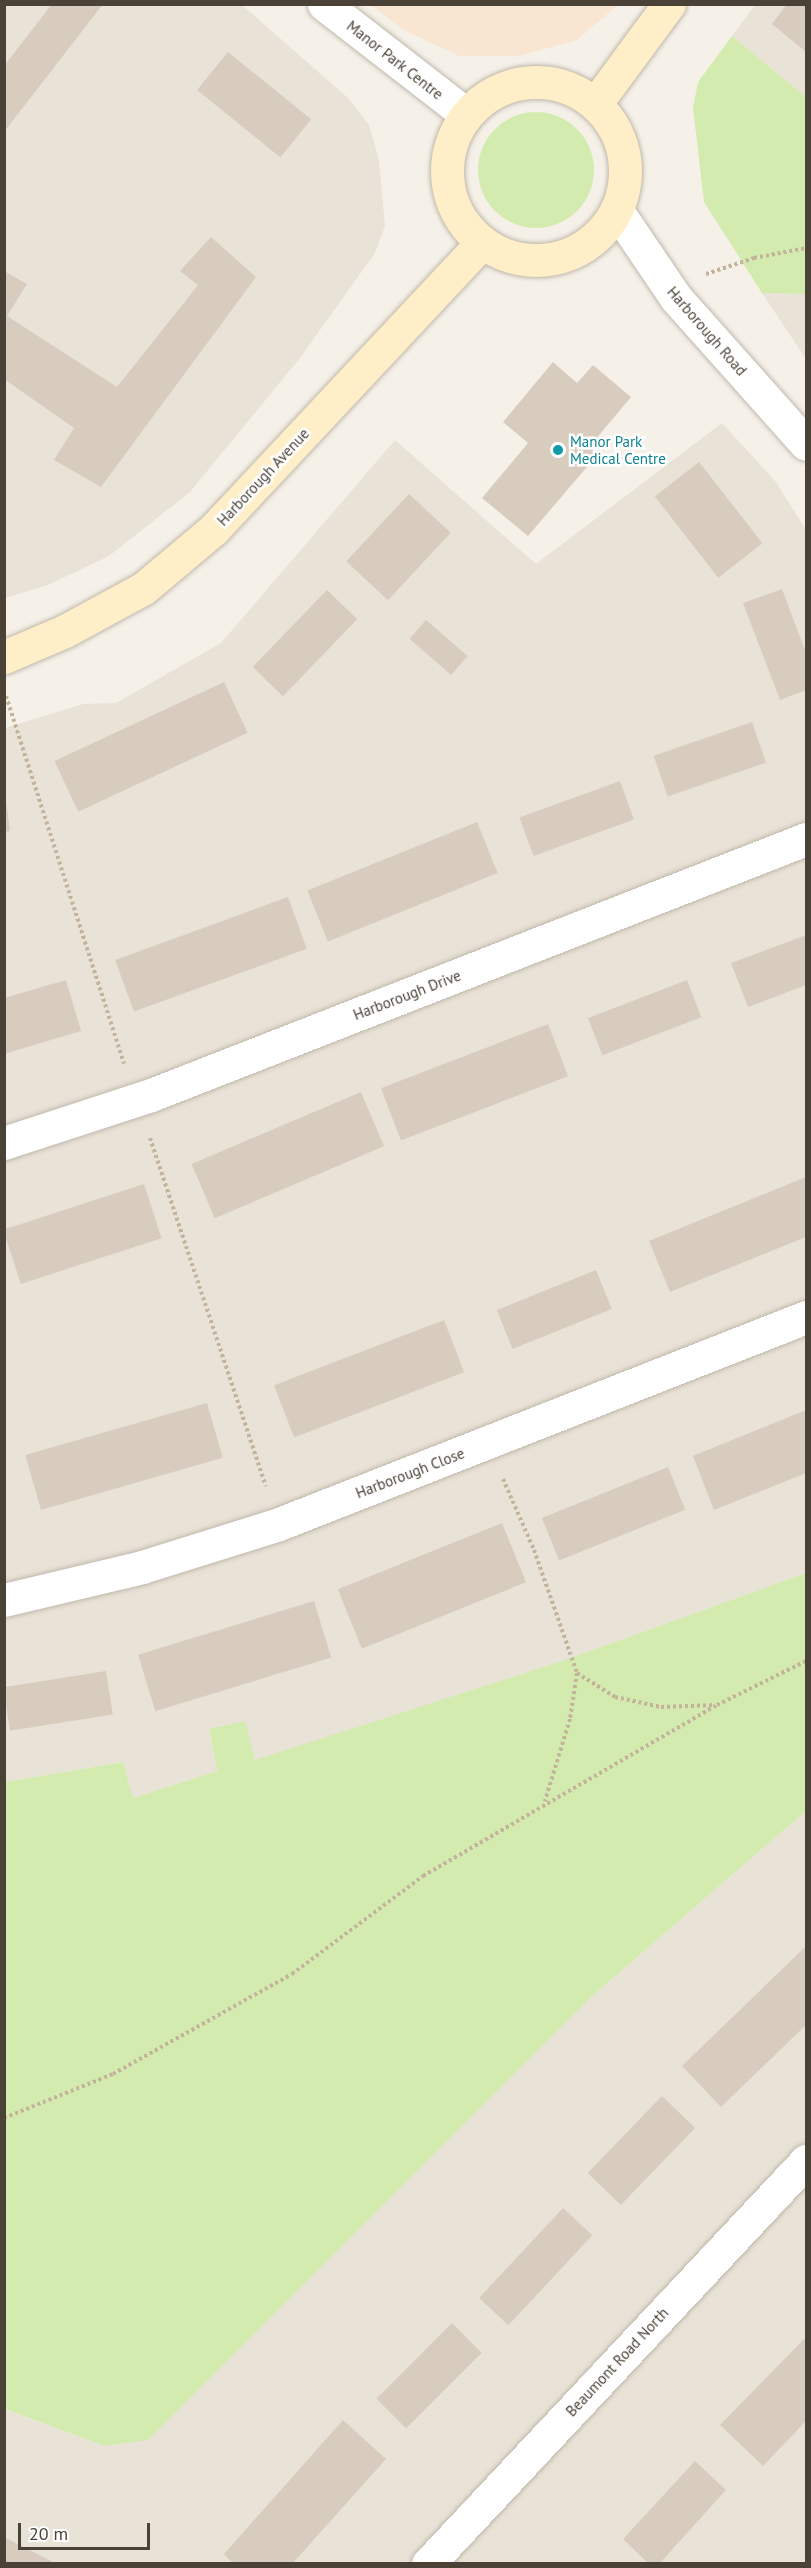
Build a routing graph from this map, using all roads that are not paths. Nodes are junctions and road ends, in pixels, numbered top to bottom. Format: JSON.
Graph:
{"nodes":[{"id":1,"x":324,"y":4,"type":"edge"},
{"id":2,"x":669,"y":4,"type":"edge"},
{"id":3,"x":596,"y":103,"type":"junction"},
{"id":4,"x":466,"y":114,"type":"junction"},
{"id":5,"x":617,"y":211,"type":"junction"},
{"id":6,"x":482,"y":243,"type":"junction"},
{"id":7,"x":807,"y":444,"type":"edge"},
{"id":8,"x":4,"y":657,"type":"edge"},
{"id":9,"x":807,"y":839,"type":"edge"},
{"id":10,"x":4,"y":1143,"type":"edge"},
{"id":11,"x":807,"y":1317,"type":"edge"},
{"id":12,"x":4,"y":1600,"type":"edge"},
{"id":13,"x":807,"y":2162,"type":"edge"},
{"id":14,"x":428,"y":2564,"type":"edge"}],
"edges":[{"from":1,"to":4,"type":"street","name":"Manor Park Centre"},
{"from":2,"to":3,"type":"street"},
{"from":3,"to":4,"type":"street"},
{"from":3,"to":5,"type":"street"},
{"from":4,"to":6,"type":"street"},
{"from":5,"to":6,"type":"street"},
{"from":5,"to":7,"type":"street","name":"Harborough Road"},
{"from":6,"to":8,"type":"street","name":"Harborough Avenue"},
{"from":9,"to":10,"type":"street","name":"Harborough Drive"},
{"from":11,"to":12,"type":"street","name":"Harborough Close"},
{"from":13,"to":14,"type":"street","name":"Beaumont Road North"}]}
